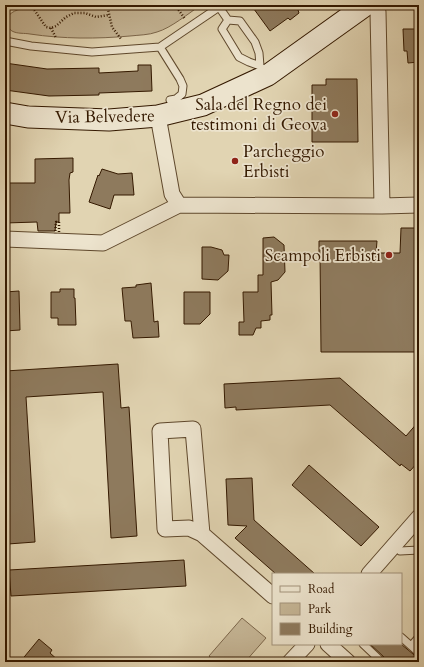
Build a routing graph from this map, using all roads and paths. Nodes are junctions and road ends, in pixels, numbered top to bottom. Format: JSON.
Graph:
{"nodes":[{"id":1,"x":31,"y":5,"type":"edge"},
{"id":2,"x":107,"y":5,"type":"edge"},
{"id":3,"x":175,"y":5,"type":"edge"},
{"id":4,"x":366,"y":5,"type":"edge"},
{"id":5,"x":376,"y":5,"type":"edge"},
{"id":6,"x":220,"y":6,"type":"edge"},
{"id":7,"x":109,"y":15,"type":"junction"},
{"id":8,"x":226,"y":17,"type":"junction"},
{"id":9,"x":190,"y":27,"type":"junction"},
{"id":10,"x":5,"y":41,"type":"edge"},
{"id":11,"x":160,"y":47,"type":"junction"},
{"id":12,"x":128,"y":49,"type":"junction"},
{"id":13,"x":264,"y":70,"type":"junction"},
{"id":14,"x":164,"y":108,"type":"junction"},
{"id":15,"x":5,"y":113,"type":"edge"},
{"id":16,"x":179,"y":205,"type":"junction"},
{"id":17,"x":419,"y":205,"type":"edge"},
{"id":18,"x":382,"y":206,"type":"junction"},
{"id":19,"x":5,"y":239,"type":"edge"},
{"id":20,"x":419,"y":517,"type":"edge"},
{"id":21,"x":202,"y":534,"type":"junction"},
{"id":22,"x":395,"y":545,"type":"junction"},
{"id":23,"x":419,"y":550,"type":"edge"},
{"id":24,"x":370,"y":573,"type":"edge"},
{"id":25,"x":272,"y":595,"type":"edge"},
{"id":26,"x":419,"y":637,"type":"edge"},
{"id":27,"x":402,"y":638,"type":"edge"},
{"id":28,"x":306,"y":645,"type":"edge"},
{"id":29,"x":329,"y":645,"type":"edge"},
{"id":30,"x":363,"y":645,"type":"edge"},
{"id":31,"x":411,"y":646,"type":"junction"},
{"id":32,"x":419,"y":653,"type":"edge"},
{"id":33,"x":290,"y":662,"type":"edge"},
{"id":34,"x":348,"y":662,"type":"edge"},
{"id":35,"x":382,"y":662,"type":"edge"}],
"edges":[{"from":1,"to":7,"type":"path"},
{"from":2,"to":7,"type":"path"},
{"from":3,"to":9,"type":"path"},
{"from":4,"to":13,"type":"street","name":"Via Belvedere"},
{"from":5,"to":18,"type":"street"},
{"from":6,"to":8,"type":"lane"},
{"from":6,"to":9,"type":"lane"},
{"from":7,"to":12,"type":"path"},
{"from":8,"to":13,"type":"lane"},
{"from":8,"to":13,"type":"lane"},
{"from":9,"to":11,"type":"lane"},
{"from":10,"to":12,"type":"lane"},
{"from":11,"to":12,"type":"lane"},
{"from":11,"to":14,"type":"lane"},
{"from":13,"to":14,"type":"street","name":"Via Belvedere"},
{"from":14,"to":15,"type":"street","name":"Via Belvedere"},
{"from":14,"to":16,"type":"street"},
{"from":16,"to":18,"type":"street"},
{"from":16,"to":19,"type":"street"},
{"from":17,"to":18,"type":"street"},
{"from":20,"to":22,"type":"street"},
{"from":21,"to":21,"type":"street"},
{"from":21,"to":25,"type":"street"},
{"from":22,"to":23,"type":"lane"},
{"from":22,"to":24,"type":"street"},
{"from":26,"to":31,"type":"lane"},
{"from":27,"to":31,"type":"lane"},
{"from":28,"to":33,"type":"street"},
{"from":29,"to":34,"type":"street"},
{"from":30,"to":35,"type":"lane"},
{"from":31,"to":32,"type":"lane"}]}
